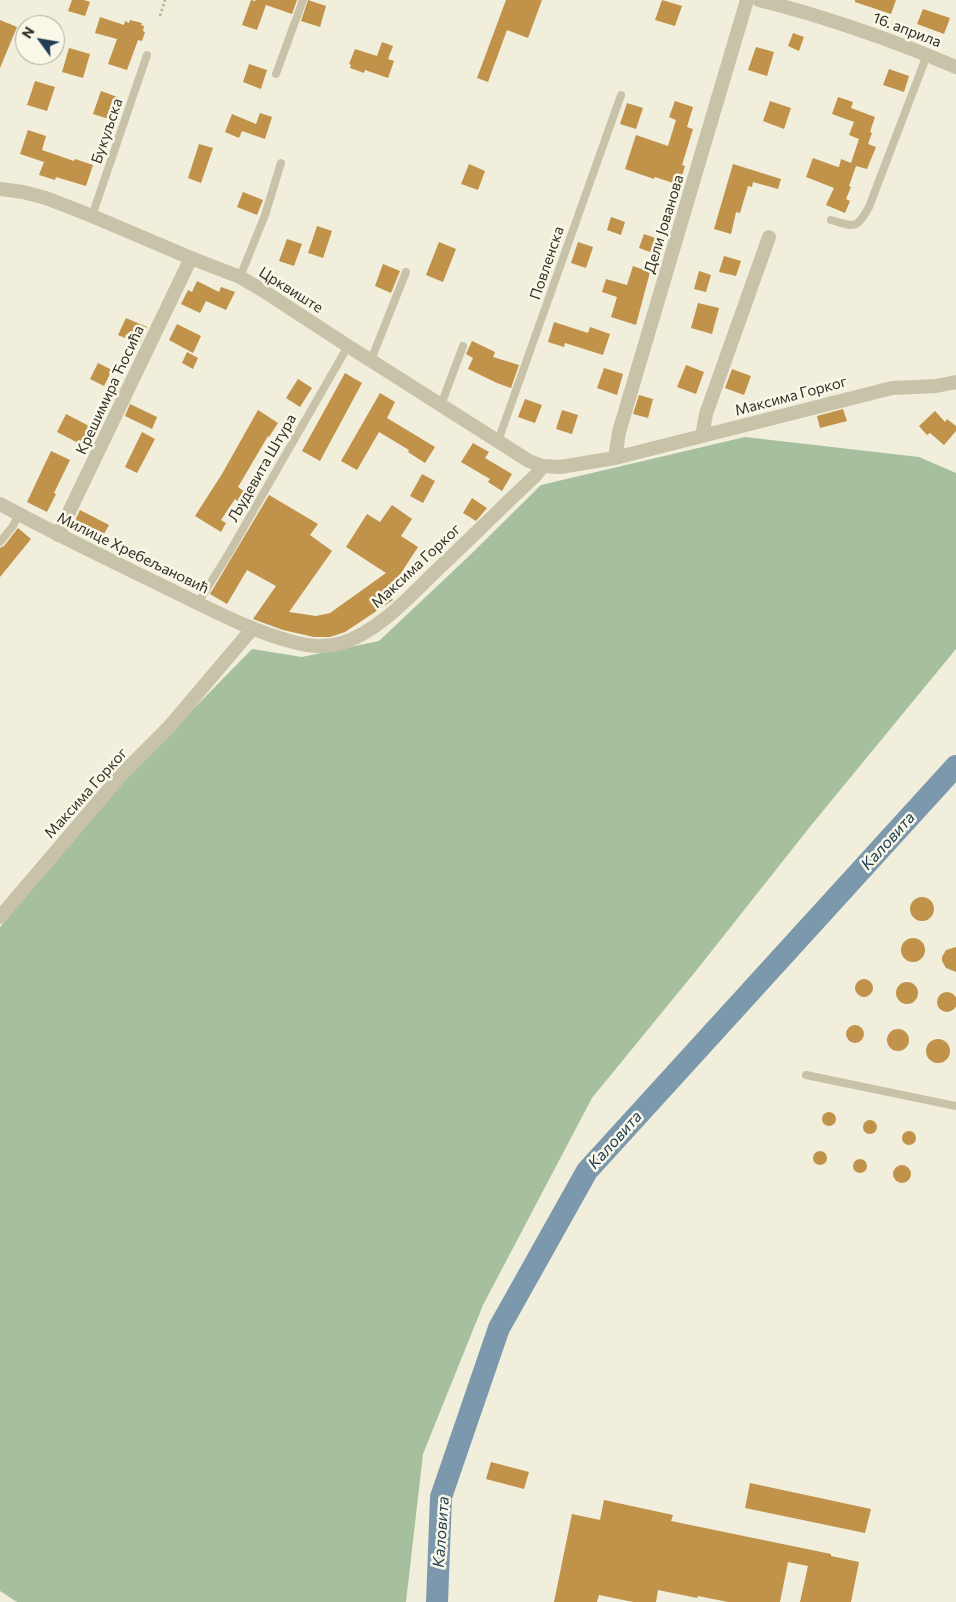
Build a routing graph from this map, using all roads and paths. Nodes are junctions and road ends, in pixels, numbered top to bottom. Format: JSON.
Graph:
{"nodes":[{"id":1,"x":165,"y":0,"type":"edge"},
{"id":2,"x":303,"y":0,"type":"edge"},
{"id":3,"x":747,"y":0,"type":"edge"},
{"id":4,"x":759,"y":0,"type":"edge"},
{"id":5,"x":160,"y":16,"type":"dead end"},
{"id":6,"x":147,"y":55,"type":"dead end"},
{"id":7,"x":927,"y":55,"type":"junction"},
{"id":8,"x":956,"y":67,"type":"edge"},
{"id":9,"x":276,"y":74,"type":"dead end"},
{"id":10,"x":621,"y":94,"type":"dead end"},
{"id":11,"x":281,"y":164,"type":"dead end"},
{"id":12,"x":0,"y":189,"type":"edge"},
{"id":13,"x":92,"y":216,"type":"junction"},
{"id":14,"x":831,"y":220,"type":"dead end"},
{"id":15,"x":769,"y":237,"type":"dead end"},
{"id":16,"x":190,"y":258,"type":"junction"},
{"id":17,"x":406,"y":272,"type":"dead end"},
{"id":18,"x":240,"y":277,"type":"junction"},
{"id":19,"x":348,"y":346,"type":"junction"},
{"id":20,"x":462,"y":346,"type":"dead end"},
{"id":21,"x":371,"y":360,"type":"junction"},
{"id":22,"x":956,"y":382,"type":"edge"},
{"id":23,"x":441,"y":405,"type":"junction"},
{"id":24,"x":702,"y":436,"type":"junction"},
{"id":25,"x":498,"y":442,"type":"junction"},
{"id":26,"x":615,"y":458,"type":"junction"},
{"id":27,"x":543,"y":466,"type":"junction"},
{"id":28,"x":0,"y":504,"type":"edge"},
{"id":29,"x":19,"y":514,"type":"junction"},
{"id":30,"x":58,"y":535,"type":"junction"},
{"id":31,"x":0,"y":542,"type":"edge"},
{"id":32,"x":198,"y":603,"type":"junction"},
{"id":33,"x":252,"y":629,"type":"junction"},
{"id":34,"x":0,"y":917,"type":"edge"},
{"id":35,"x":806,"y":1075,"type":"dead end"},
{"id":36,"x":956,"y":1106,"type":"edge"}],
"edges":[{"from":1,"to":5,"type":"path"},
{"from":2,"to":9,"type":"lane"},
{"from":3,"to":26,"type":"street","name":"Дели Јованова"},
{"from":4,"to":7,"type":"street","name":"16. априла"},
{"from":6,"to":13,"type":"lane","name":"Букуљска"},
{"from":7,"to":8,"type":"street","name":"16. априла"},
{"from":7,"to":14,"type":"lane"},
{"from":10,"to":25,"type":"lane","name":"Повленска"},
{"from":11,"to":18,"type":"lane"},
{"from":12,"to":13,"type":"street","name":"Црквиште"},
{"from":13,"to":16,"type":"street","name":"Црквиште"},
{"from":15,"to":24,"type":"street"},
{"from":16,"to":18,"type":"street","name":"Црквиште"},
{"from":16,"to":30,"type":"street","name":"Крешимира Ћосића"},
{"from":17,"to":21,"type":"lane"},
{"from":18,"to":19,"type":"street","name":"Црквиште"},
{"from":19,"to":21,"type":"street","name":"Црквиште"},
{"from":19,"to":32,"type":"lane","name":"Људевита Штура"},
{"from":20,"to":23,"type":"lane"},
{"from":21,"to":23,"type":"street","name":"Црквиште"},
{"from":22,"to":24,"type":"street","name":"Максима Горког"},
{"from":23,"to":25,"type":"street","name":"Црквиште"},
{"from":24,"to":26,"type":"street","name":"Максима Горког"},
{"from":25,"to":27,"type":"street","name":"Црквиште"},
{"from":26,"to":27,"type":"street","name":"Максима Горког"},
{"from":27,"to":33,"type":"street","name":"Максима Горког"},
{"from":28,"to":29,"type":"street","name":"Милице Хребељановић"},
{"from":29,"to":30,"type":"street","name":"Милице Хребељановић"},
{"from":29,"to":31,"type":"lane"},
{"from":30,"to":32,"type":"street","name":"Милице Хребељановић"},
{"from":32,"to":33,"type":"street","name":"Милице Хребељановић"},
{"from":33,"to":34,"type":"street","name":"Максима Горког"},
{"from":35,"to":36,"type":"lane"}]}
